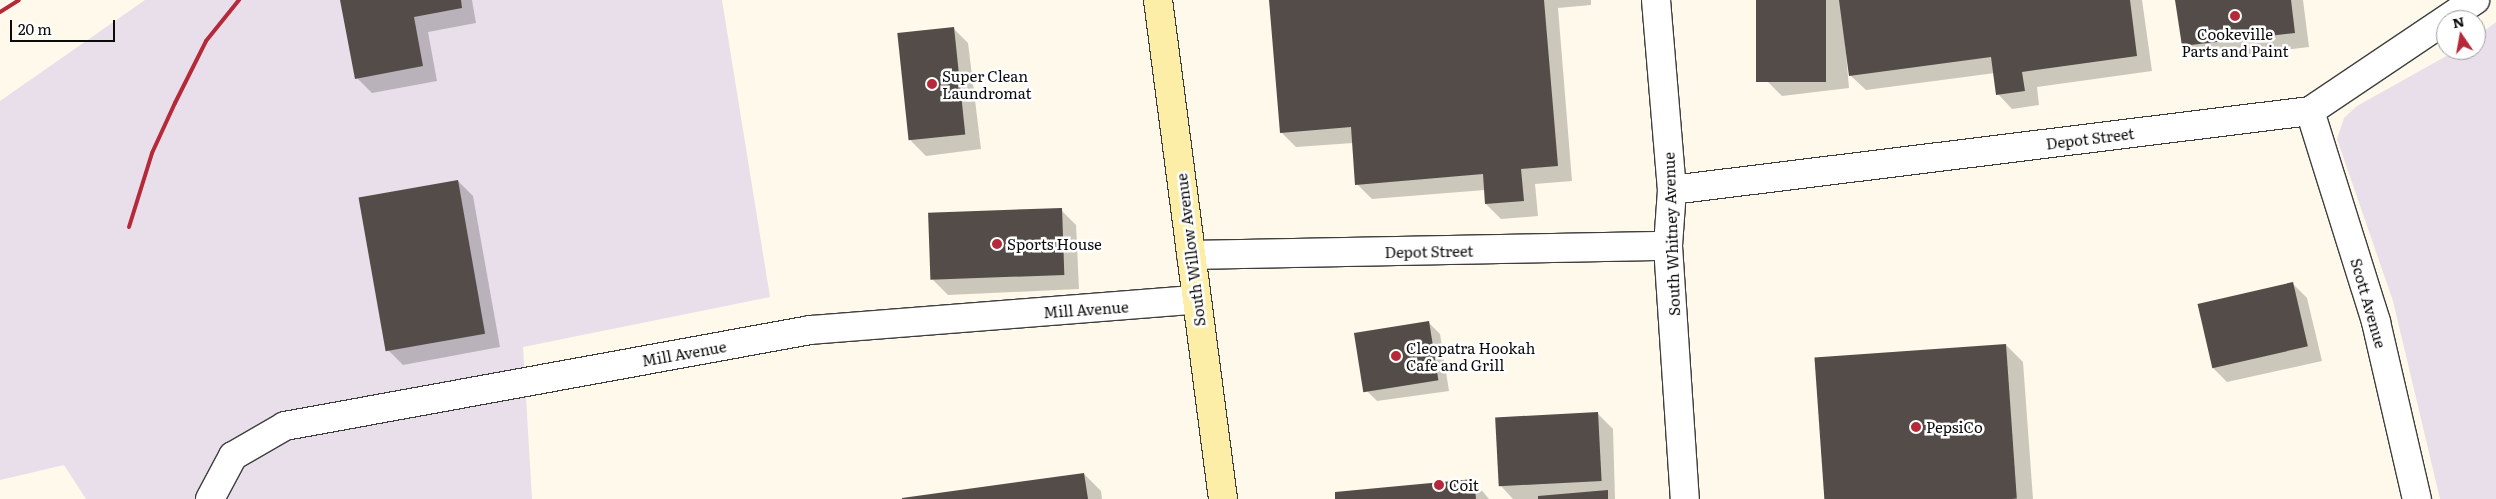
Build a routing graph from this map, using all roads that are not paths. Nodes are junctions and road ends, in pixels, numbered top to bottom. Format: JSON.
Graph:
{"nodes":[{"id":1,"x":1158,"y":0,"type":"edge"},
{"id":2,"x":1656,"y":0,"type":"edge"},
{"id":3,"x":2475,"y":0,"type":"edge"},
{"id":4,"x":2310,"y":111,"type":"junction"},
{"id":5,"x":1672,"y":190,"type":"junction"},
{"id":6,"x":1668,"y":246,"type":"junction"},
{"id":7,"x":1191,"y":255,"type":"junction"},
{"id":8,"x":1195,"y":300,"type":"junction"},
{"id":9,"x":210,"y":499,"type":"edge"},
{"id":10,"x":1222,"y":499,"type":"edge"},
{"id":11,"x":1685,"y":499,"type":"edge"},
{"id":12,"x":2417,"y":499,"type":"edge"}],
"edges":[{"from":1,"to":7,"type":"main road","name":"South Willow Avenue"},
{"from":2,"to":5,"type":"street","name":"South Whitney Avenue"},
{"from":3,"to":4,"type":"street","name":"Depot Street"},
{"from":4,"to":5,"type":"street","name":"Depot Street"},
{"from":4,"to":12,"type":"street","name":"Scott Avenue"},
{"from":5,"to":6,"type":"street","name":"South Whitney Avenue"},
{"from":6,"to":7,"type":"street","name":"Depot Street"},
{"from":6,"to":11,"type":"street","name":"South Whitney Avenue"},
{"from":7,"to":8,"type":"main road","name":"South Willow Avenue"},
{"from":8,"to":9,"type":"street","name":"Mill Avenue"},
{"from":8,"to":10,"type":"main road","name":"South Willow Avenue"}]}
